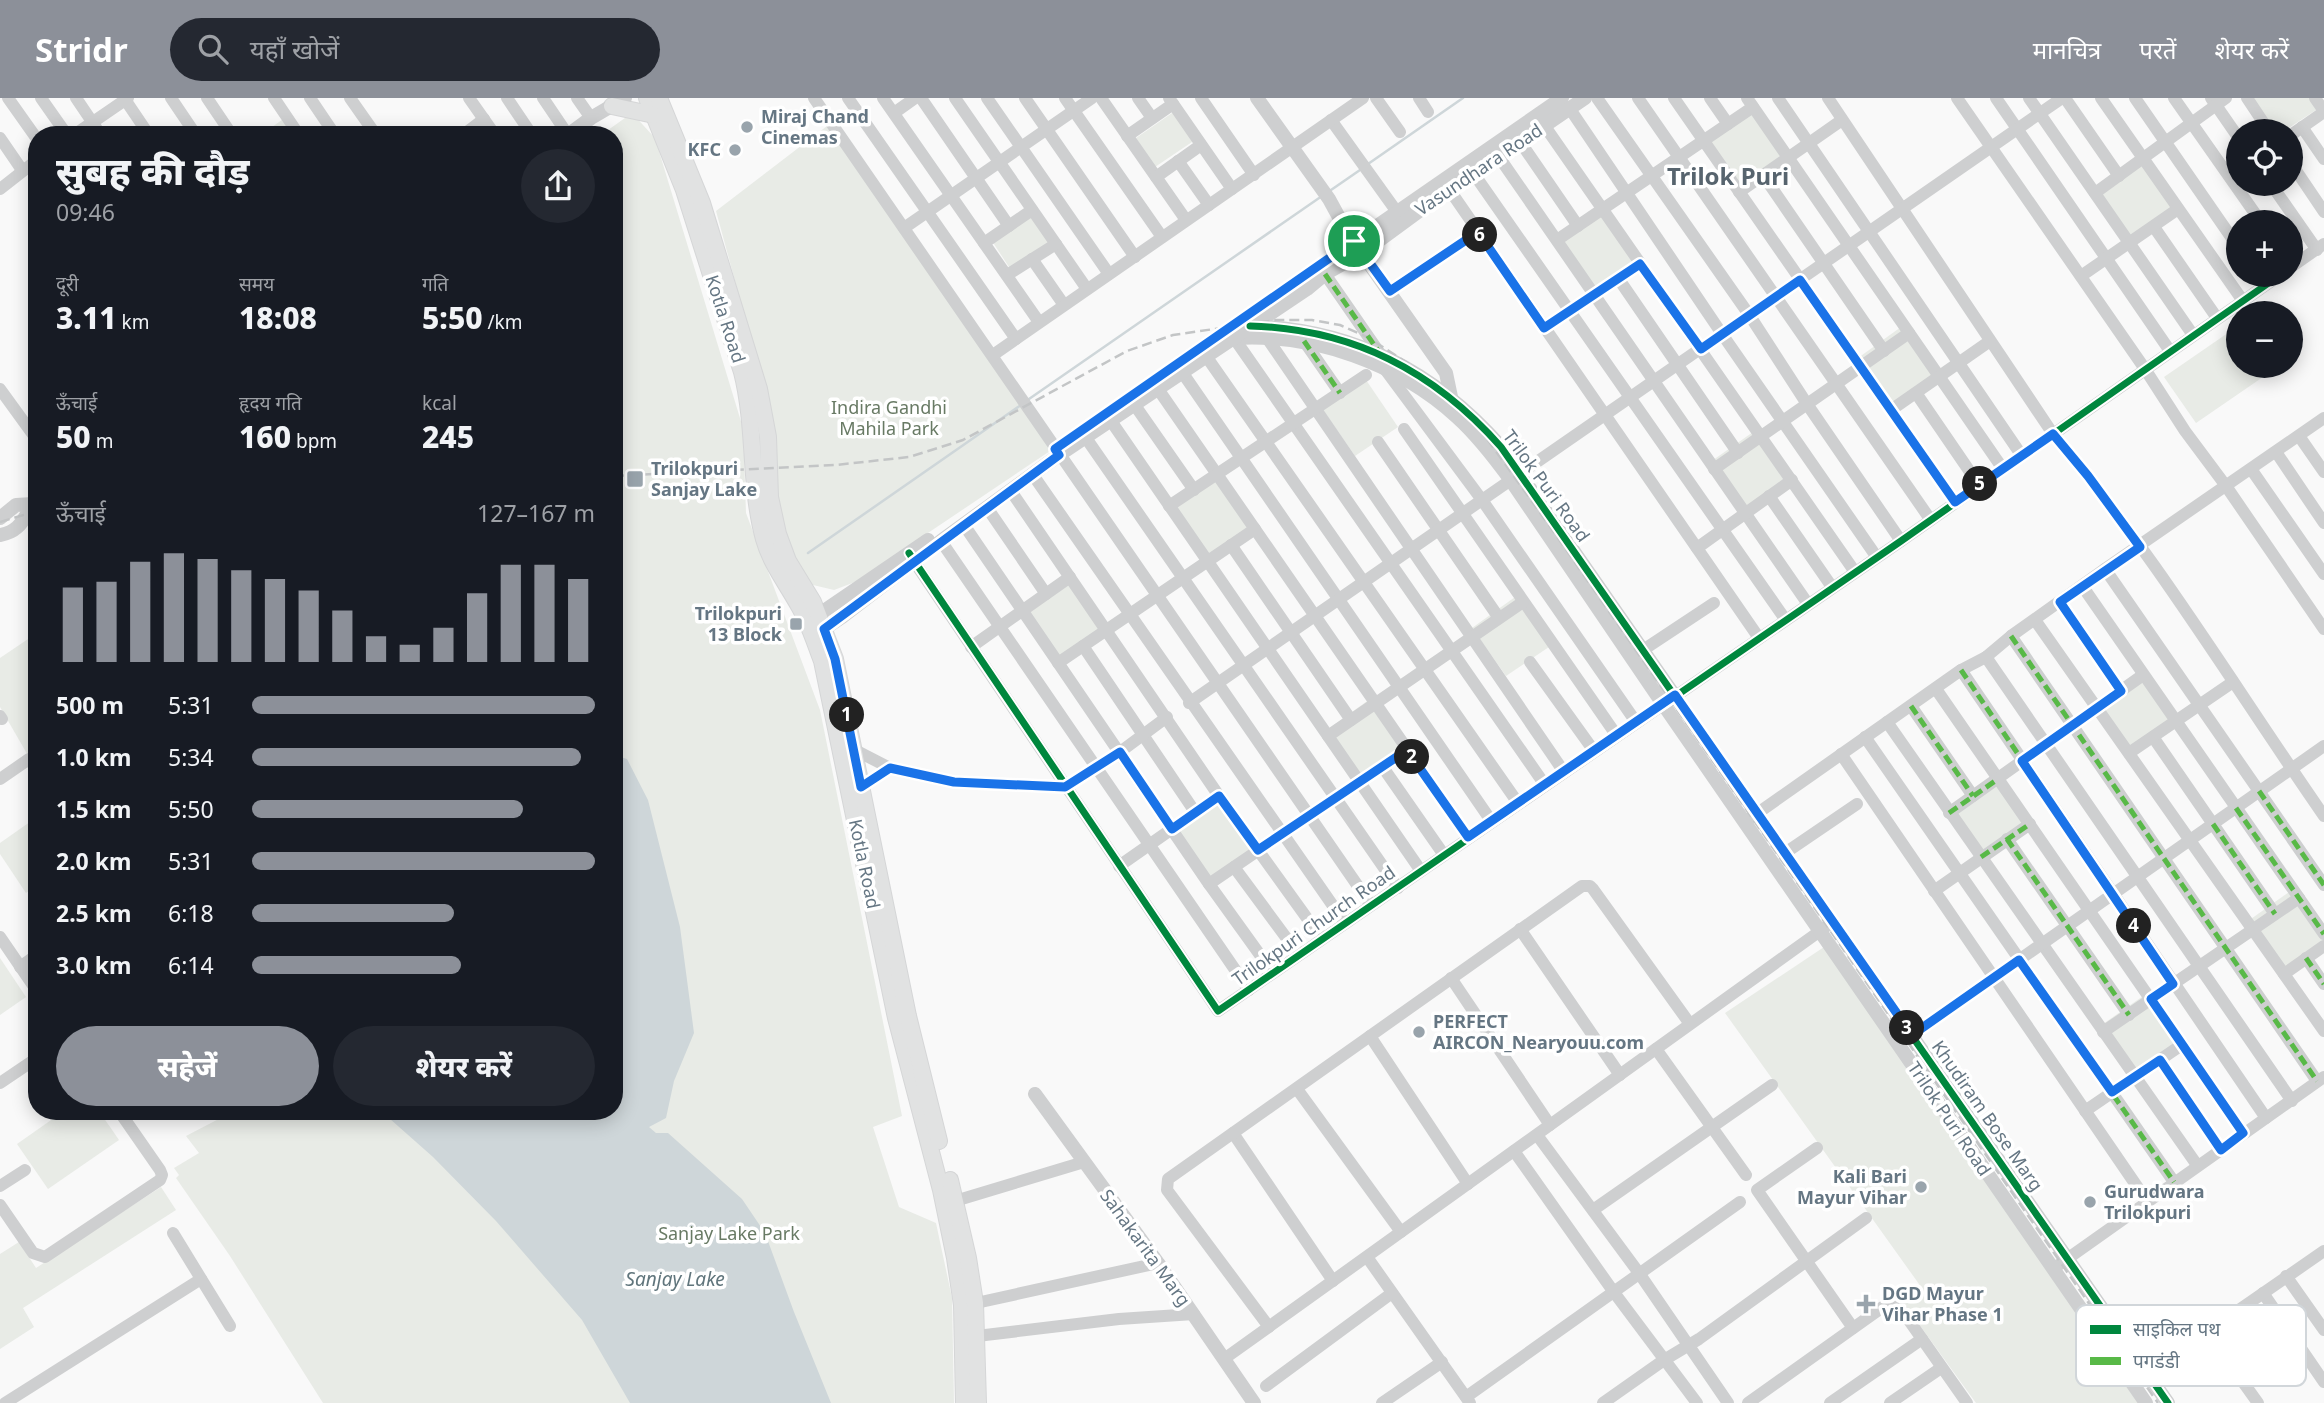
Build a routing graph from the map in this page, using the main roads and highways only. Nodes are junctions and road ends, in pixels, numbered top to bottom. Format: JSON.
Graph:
{"nodes":[{"id":1,"x":647,"y":98,"type":"edge"},
{"id":2,"x":659,"y":98,"type":"edge"},
{"id":3,"x":614,"y":101,"type":"edge"},
{"id":4,"x":654,"y":115,"type":"junction"},
{"id":5,"x":817,"y":624,"type":"junction"},
{"id":6,"x":969,"y":1304,"type":"junction"},
{"id":7,"x":964,"y":1403,"type":"edge"},
{"id":8,"x":978,"y":1403,"type":"edge"}],
"edges":[{"from":1,"to":4,"type":"main road","name":"Kotla Road"},
{"from":2,"to":5,"type":"main road","name":"Kotla Road"},
{"from":3,"to":4,"type":"main road"},
{"from":4,"to":5,"type":"main road","name":"Kotla Road"},
{"from":5,"to":6,"type":"main road","name":"Kotla Road"},
{"from":5,"to":6,"type":"main road","name":"Kotla Road"},
{"from":6,"to":7,"type":"main road","name":"Kotla Road"},
{"from":6,"to":8,"type":"main road","name":"Kotla Road"}]}
